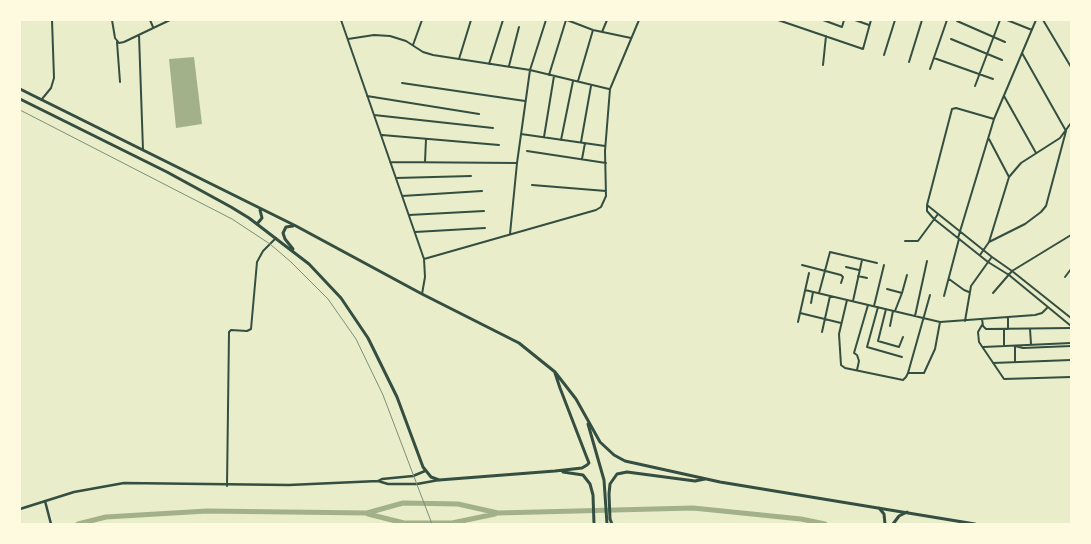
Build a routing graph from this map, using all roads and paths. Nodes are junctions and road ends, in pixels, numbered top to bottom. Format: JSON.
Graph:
{"nodes":[{"id":1,"x":52,"y":20,"type":"edge"},
{"id":2,"x":112,"y":20,"type":"edge"},
{"id":3,"x":150,"y":20,"type":"edge"},
{"id":4,"x":170,"y":20,"type":"edge"},
{"id":5,"x":341,"y":20,"type":"edge"},
{"id":6,"x":422,"y":20,"type":"edge"},
{"id":7,"x":471,"y":20,"type":"edge"},
{"id":8,"x":503,"y":20,"type":"edge"},
{"id":9,"x":546,"y":20,"type":"edge"},
{"id":10,"x":566,"y":20,"type":"edge"},
{"id":11,"x":607,"y":20,"type":"edge"},
{"id":12,"x":639,"y":20,"type":"edge"},
{"id":13,"x":778,"y":20,"type":"edge"},
{"id":14,"x":823,"y":20,"type":"edge"},
{"id":15,"x":844,"y":20,"type":"edge"},
{"id":16,"x":855,"y":20,"type":"edge"},
{"id":17,"x":871,"y":20,"type":"edge"},
{"id":18,"x":895,"y":20,"type":"edge"},
{"id":19,"x":922,"y":20,"type":"edge"},
{"id":20,"x":948,"y":20,"type":"edge"},
{"id":21,"x":1000,"y":20,"type":"edge"},
{"id":22,"x":1007,"y":20,"type":"edge"},
{"id":23,"x":1036,"y":20,"type":"edge"},
{"id":24,"x":1043,"y":20,"type":"edge"},
{"id":25,"x":956,"y":21,"type":"edge"},
{"id":26,"x":869,"y":25,"type":"junction"},
{"id":27,"x":519,"y":27,"type":"dead end"},
{"id":28,"x":153,"y":28,"type":"junction"},
{"id":29,"x":593,"y":30,"type":"junction"},
{"id":30,"x":1032,"y":30,"type":"junction"},
{"id":31,"x":602,"y":32,"type":"junction"},
{"id":32,"x":139,"y":35,"type":"junction"},
{"id":33,"x":826,"y":36,"type":"junction"},
{"id":34,"x":993,"y":37,"type":"junction"},
{"id":35,"x":630,"y":38,"type":"junction"},
{"id":36,"x":348,"y":39,"type":"junction"},
{"id":37,"x":950,"y":39,"type":"dead end"},
{"id":38,"x":117,"y":42,"type":"junction"},
{"id":39,"x":1005,"y":42,"type":"dead end"},
{"id":40,"x":414,"y":46,"type":"junction"},
{"id":41,"x":1022,"y":53,"type":"junction"},
{"id":42,"x":987,"y":54,"type":"junction"},
{"id":43,"x":884,"y":55,"type":"dead end"},
{"id":44,"x":934,"y":58,"type":"junction"},
{"id":45,"x":459,"y":59,"type":"junction"},
{"id":46,"x":1002,"y":60,"type":"dead end"},
{"id":47,"x":909,"y":62,"type":"dead end"},
{"id":48,"x":489,"y":64,"type":"junction"},
{"id":49,"x":823,"y":65,"type":"dead end"},
{"id":50,"x":508,"y":67,"type":"junction"},
{"id":51,"x":1071,"y":68,"type":"edge"},
{"id":52,"x":930,"y":69,"type":"dead end"},
{"id":53,"x":530,"y":70,"type":"junction"},
{"id":54,"x":979,"y":74,"type":"junction"},
{"id":55,"x":549,"y":75,"type":"junction"},
{"id":56,"x":554,"y":76,"type":"junction"},
{"id":57,"x":993,"y":79,"type":"dead end"},
{"id":58,"x":573,"y":80,"type":"junction"},
{"id":59,"x":578,"y":81,"type":"junction"},
{"id":60,"x":120,"y":82,"type":"dead end"},
{"id":61,"x":402,"y":83,"type":"dead end"},
{"id":62,"x":592,"y":84,"type":"junction"},
{"id":63,"x":974,"y":86,"type":"dead end"},
{"id":64,"x":20,"y":89,"type":"edge"},
{"id":65,"x":610,"y":89,"type":"junction"},
{"id":66,"x":367,"y":96,"type":"junction"},
{"id":67,"x":1004,"y":96,"type":"junction"},
{"id":68,"x":20,"y":99,"type":"edge"},
{"id":69,"x":41,"y":100,"type":"junction"},
{"id":70,"x":525,"y":101,"type":"junction"},
{"id":71,"x":479,"y":114,"type":"dead end"},
{"id":72,"x":374,"y":115,"type":"junction"},
{"id":73,"x":994,"y":119,"type":"junction"},
{"id":74,"x":1071,"y":122,"type":"edge"},
{"id":75,"x":493,"y":128,"type":"dead end"},
{"id":76,"x":1066,"y":131,"type":"junction"},
{"id":77,"x":521,"y":134,"type":"junction"},
{"id":78,"x":381,"y":135,"type":"junction"},
{"id":79,"x":544,"y":137,"type":"junction"},
{"id":80,"x":988,"y":138,"type":"junction"},
{"id":81,"x":426,"y":139,"type":"junction"},
{"id":82,"x":561,"y":140,"type":"junction"},
{"id":83,"x":581,"y":142,"type":"junction"},
{"id":84,"x":585,"y":143,"type":"junction"},
{"id":85,"x":499,"y":146,"type":"dead end"},
{"id":86,"x":606,"y":146,"type":"junction"},
{"id":87,"x":143,"y":151,"type":"junction"},
{"id":88,"x":528,"y":151,"type":"dead end"},
{"id":89,"x":1037,"y":154,"type":"junction"},
{"id":90,"x":582,"y":159,"type":"junction"},
{"id":91,"x":390,"y":162,"type":"junction"},
{"id":92,"x":425,"y":162,"type":"junction"},
{"id":93,"x":517,"y":162,"type":"junction"},
{"id":94,"x":606,"y":163,"type":"junction"},
{"id":95,"x":471,"y":176,"type":"dead end"},
{"id":96,"x":1009,"y":177,"type":"junction"},
{"id":97,"x":396,"y":178,"type":"junction"},
{"id":98,"x":532,"y":185,"type":"dead end"},
{"id":99,"x":482,"y":191,"type":"dead end"},
{"id":100,"x":606,"y":191,"type":"junction"},
{"id":101,"x":402,"y":196,"type":"junction"},
{"id":102,"x":927,"y":205,"type":"junction"},
{"id":103,"x":259,"y":209,"type":"junction"},
{"id":104,"x":484,"y":211,"type":"dead end"},
{"id":105,"x":938,"y":214,"type":"junction"},
{"id":106,"x":409,"y":215,"type":"junction"},
{"id":107,"x":934,"y":219,"type":"junction"},
{"id":108,"x":256,"y":224,"type":"junction"},
{"id":109,"x":296,"y":226,"type":"junction"},
{"id":110,"x":484,"y":228,"type":"dead end"},
{"id":111,"x":415,"y":232,"type":"junction"},
{"id":112,"x":960,"y":232,"type":"junction"},
{"id":113,"x":510,"y":234,"type":"junction"},
{"id":114,"x":1071,"y":235,"type":"edge"},
{"id":115,"x":276,"y":238,"type":"junction"},
{"id":116,"x":958,"y":238,"type":"junction"},
{"id":117,"x":905,"y":241,"type":"dead end"},
{"id":118,"x":989,"y":242,"type":"junction"},
{"id":119,"x":983,"y":251,"type":"junction"},
{"id":120,"x":298,"y":254,"type":"junction"},
{"id":121,"x":980,"y":255,"type":"junction"},
{"id":122,"x":992,"y":257,"type":"junction"},
{"id":123,"x":424,"y":260,"type":"junction"},
{"id":124,"x":862,"y":260,"type":"junction"},
{"id":125,"x":927,"y":261,"type":"dead end"},
{"id":126,"x":988,"y":262,"type":"junction"},
{"id":127,"x":877,"y":263,"type":"dead end"},
{"id":128,"x":802,"y":264,"type":"dead end"},
{"id":129,"x":884,"y":265,"type":"dead end"},
{"id":130,"x":846,"y":267,"type":"dead end"},
{"id":131,"x":825,"y":270,"type":"junction"},
{"id":132,"x":860,"y":270,"type":"junction"},
{"id":133,"x":1071,"y":270,"type":"edge"},
{"id":134,"x":1012,"y":271,"type":"junction"},
{"id":135,"x":809,"y":273,"type":"dead end"},
{"id":136,"x":907,"y":275,"type":"dead end"},
{"id":137,"x":1009,"y":275,"type":"junction"},
{"id":138,"x":858,"y":276,"type":"junction"},
{"id":139,"x":867,"y":278,"type":"dead end"},
{"id":140,"x":1065,"y":278,"type":"dead end"},
{"id":141,"x":949,"y":279,"type":"junction"},
{"id":142,"x":841,"y":283,"type":"dead end"},
{"id":143,"x":887,"y":289,"type":"dead end"},
{"id":144,"x":805,"y":290,"type":"junction"},
{"id":145,"x":813,"y":292,"type":"junction"},
{"id":146,"x":969,"y":292,"type":"junction"},
{"id":147,"x":819,"y":293,"type":"junction"},
{"id":148,"x":902,"y":293,"type":"junction"},
{"id":149,"x":993,"y":293,"type":"dead end"},
{"id":150,"x":422,"y":294,"type":"junction"},
{"id":151,"x":930,"y":295,"type":"dead end"},
{"id":152,"x":830,"y":296,"type":"junction"},
{"id":153,"x":944,"y":296,"type":"dead end"},
{"id":154,"x":847,"y":300,"type":"junction"},
{"id":155,"x":853,"y":301,"type":"junction"},
{"id":156,"x":811,"y":302,"type":"dead end"},
{"id":157,"x":868,"y":305,"type":"junction"},
{"id":158,"x":874,"y":306,"type":"junction"},
{"id":159,"x":878,"y":307,"type":"junction"},
{"id":160,"x":1047,"y":308,"type":"junction"},
{"id":161,"x":886,"y":309,"type":"junction"},
{"id":162,"x":894,"y":311,"type":"junction"},
{"id":163,"x":800,"y":313,"type":"junction"},
{"id":164,"x":914,"y":316,"type":"junction"},
{"id":165,"x":1008,"y":317,"type":"junction"},
{"id":166,"x":924,"y":318,"type":"junction"},
{"id":167,"x":1071,"y":318,"type":"edge"},
{"id":168,"x":825,"y":319,"type":"junction"},
{"id":169,"x":982,"y":319,"type":"junction"},
{"id":170,"x":965,"y":321,"type":"junction"},
{"id":171,"x":798,"y":322,"type":"dead end"},
{"id":172,"x":940,"y":322,"type":"junction"},
{"id":173,"x":842,"y":323,"type":"junction"},
{"id":174,"x":982,"y":325,"type":"junction"},
{"id":175,"x":890,"y":326,"type":"dead end"},
{"id":176,"x":1071,"y":327,"type":"edge"},
{"id":177,"x":1030,"y":328,"type":"junction"},
{"id":178,"x":1004,"y":329,"type":"junction"},
{"id":179,"x":1008,"y":329,"type":"junction"},
{"id":180,"x":822,"y":332,"type":"dead end"},
{"id":181,"x":903,"y":337,"type":"dead end"},
{"id":182,"x":1071,"y":343,"type":"edge"},
{"id":183,"x":1030,"y":344,"type":"junction"},
{"id":184,"x":1015,"y":346,"type":"junction"},
{"id":185,"x":1071,"y":346,"type":"edge"},
{"id":186,"x":983,"y":347,"type":"junction"},
{"id":187,"x":1004,"y":347,"type":"junction"},
{"id":188,"x":902,"y":357,"type":"dead end"},
{"id":189,"x":1071,"y":360,"type":"edge"},
{"id":190,"x":1015,"y":362,"type":"junction"},
{"id":191,"x":993,"y":363,"type":"junction"},
{"id":192,"x":857,"y":370,"type":"junction"},
{"id":193,"x":555,"y":372,"type":"junction"},
{"id":194,"x":908,"y":373,"type":"junction"},
{"id":195,"x":1071,"y":377,"type":"edge"},
{"id":196,"x":585,"y":416,"type":"junction"},
{"id":197,"x":425,"y":471,"type":"junction"},
{"id":198,"x":555,"y":471,"type":"junction"},
{"id":199,"x":705,"y":479,"type":"junction"},
{"id":200,"x":439,"y":480,"type":"junction"},
{"id":201,"x":378,"y":481,"type":"junction"},
{"id":202,"x":227,"y":486,"type":"junction"},
{"id":203,"x":607,"y":494,"type":"junction"},
{"id":204,"x":45,"y":501,"type":"junction"},
{"id":205,"x":879,"y":508,"type":"junction"},
{"id":206,"x":20,"y":509,"type":"edge"},
{"id":207,"x":908,"y":512,"type":"junction"},
{"id":208,"x":886,"y":522,"type":"edge"},
{"id":209,"x":609,"y":523,"type":"edge"},
{"id":210,"x":894,"y":523,"type":"edge"},
{"id":211,"x":51,"y":524,"type":"edge"},
{"id":212,"x":594,"y":524,"type":"edge"},
{"id":213,"x":975,"y":524,"type":"edge"}],
"edges":[{"from":1,"to":69,"type":"street"},
{"from":2,"to":38,"type":"street"},
{"from":3,"to":28,"type":"street"},
{"from":4,"to":28,"type":"street"},
{"from":5,"to":36,"type":"street"},
{"from":6,"to":40,"type":"street"},
{"from":7,"to":45,"type":"street"},
{"from":8,"to":48,"type":"street"},
{"from":9,"to":53,"type":"street"},
{"from":10,"to":29,"type":"street"},
{"from":10,"to":55,"type":"street"},
{"from":11,"to":31,"type":"street"},
{"from":12,"to":35,"type":"street"},
{"from":13,"to":33,"type":"street"},
{"from":14,"to":15,"type":"street"},
{"from":16,"to":26,"type":"street"},
{"from":17,"to":26,"type":"street"},
{"from":18,"to":43,"type":"street"},
{"from":19,"to":47,"type":"street"},
{"from":20,"to":44,"type":"street"},
{"from":21,"to":34,"type":"street"},
{"from":22,"to":30,"type":"street"},
{"from":23,"to":30,"type":"street"},
{"from":24,"to":51,"type":"street"},
{"from":25,"to":34,"type":"street"},
{"from":26,"to":33,"type":"street"},
{"from":27,"to":50,"type":"street"},
{"from":28,"to":32,"type":"street"},
{"from":29,"to":31,"type":"street"},
{"from":29,"to":59,"type":"street"},
{"from":30,"to":41,"type":"street"},
{"from":31,"to":35,"type":"street"},
{"from":32,"to":38,"type":"street"},
{"from":32,"to":87,"type":"street"},
{"from":33,"to":49,"type":"street"},
{"from":34,"to":39,"type":"street"},
{"from":34,"to":42,"type":"street"},
{"from":35,"to":65,"type":"street"},
{"from":36,"to":40,"type":"street"},
{"from":36,"to":66,"type":"street"},
{"from":37,"to":42,"type":"street"},
{"from":38,"to":60,"type":"street"},
{"from":40,"to":45,"type":"street"},
{"from":41,"to":67,"type":"street"},
{"from":41,"to":76,"type":"street"},
{"from":42,"to":46,"type":"street"},
{"from":42,"to":54,"type":"street"},
{"from":44,"to":52,"type":"street"},
{"from":44,"to":54,"type":"street"},
{"from":45,"to":48,"type":"street"},
{"from":48,"to":50,"type":"street"},
{"from":50,"to":53,"type":"street"},
{"from":53,"to":55,"type":"street"},
{"from":53,"to":70,"type":"street"},
{"from":54,"to":57,"type":"street"},
{"from":54,"to":63,"type":"street"},
{"from":55,"to":56,"type":"street"},
{"from":56,"to":58,"type":"street"},
{"from":56,"to":79,"type":"street"},
{"from":58,"to":59,"type":"street"},
{"from":58,"to":82,"type":"street"},
{"from":59,"to":62,"type":"street"},
{"from":61,"to":70,"type":"street"},
{"from":62,"to":65,"type":"street"},
{"from":62,"to":83,"type":"street"},
{"from":64,"to":69,"type":"highway"},
{"from":65,"to":86,"type":"street"},
{"from":66,"to":71,"type":"street"},
{"from":66,"to":72,"type":"street"},
{"from":67,"to":73,"type":"street"},
{"from":67,"to":89,"type":"street"},
{"from":68,"to":108,"type":"highway"},
{"from":69,"to":87,"type":"highway"},
{"from":70,"to":77,"type":"street"},
{"from":72,"to":75,"type":"street"},
{"from":72,"to":78,"type":"street"},
{"from":73,"to":80,"type":"street"},
{"from":73,"to":102,"type":"street"},
{"from":74,"to":76,"type":"street"},
{"from":76,"to":89,"type":"street"},
{"from":76,"to":118,"type":"street"},
{"from":77,"to":79,"type":"street"},
{"from":77,"to":93,"type":"street"},
{"from":78,"to":81,"type":"street"},
{"from":78,"to":91,"type":"street"},
{"from":79,"to":82,"type":"street"},
{"from":80,"to":96,"type":"street"},
{"from":80,"to":112,"type":"street"},
{"from":81,"to":85,"type":"street"},
{"from":81,"to":92,"type":"street"},
{"from":82,"to":83,"type":"street"},
{"from":83,"to":84,"type":"street"},
{"from":84,"to":86,"type":"street"},
{"from":84,"to":90,"type":"street"},
{"from":86,"to":94,"type":"street"},
{"from":87,"to":103,"type":"highway"},
{"from":88,"to":90,"type":"street"},
{"from":89,"to":96,"type":"street"},
{"from":90,"to":94,"type":"street"},
{"from":91,"to":92,"type":"street"},
{"from":91,"to":97,"type":"street"},
{"from":92,"to":93,"type":"street"},
{"from":93,"to":113,"type":"street"},
{"from":94,"to":100,"type":"street"},
{"from":95,"to":97,"type":"street"},
{"from":96,"to":118,"type":"street"},
{"from":97,"to":101,"type":"street"},
{"from":98,"to":100,"type":"street"},
{"from":99,"to":101,"type":"street"},
{"from":100,"to":113,"type":"street"},
{"from":101,"to":106,"type":"street"},
{"from":102,"to":105,"type":"street"},
{"from":102,"to":107,"type":"street"},
{"from":103,"to":108,"type":"highway"},
{"from":103,"to":109,"type":"highway"},
{"from":104,"to":106,"type":"street"},
{"from":105,"to":107,"type":"street"},
{"from":105,"to":112,"type":"street"},
{"from":106,"to":111,"type":"street"},
{"from":107,"to":116,"type":"street"},
{"from":107,"to":117,"type":"street"},
{"from":108,"to":115,"type":"highway"},
{"from":109,"to":120,"type":"highway"},
{"from":109,"to":150,"type":"highway"},
{"from":110,"to":111,"type":"street"},
{"from":111,"to":123,"type":"street"},
{"from":112,"to":116,"type":"street"},
{"from":112,"to":119,"type":"street"},
{"from":113,"to":123,"type":"street"},
{"from":114,"to":134,"type":"street"},
{"from":115,"to":120,"type":"highway"},
{"from":115,"to":202,"type":"street"},
{"from":116,"to":121,"type":"street"},
{"from":116,"to":141,"type":"street"},
{"from":118,"to":119,"type":"street"},
{"from":119,"to":121,"type":"street"},
{"from":119,"to":122,"type":"street"},
{"from":120,"to":197,"type":"highway"},
{"from":121,"to":126,"type":"street"},
{"from":122,"to":126,"type":"street"},
{"from":122,"to":134,"type":"street"},
{"from":123,"to":150,"type":"street"},
{"from":124,"to":127,"type":"street"},
{"from":124,"to":131,"type":"street"},
{"from":124,"to":132,"type":"street"},
{"from":125,"to":164,"type":"street"},
{"from":126,"to":137,"type":"street"},
{"from":126,"to":146,"type":"street"},
{"from":128,"to":131,"type":"street"},
{"from":129,"to":158,"type":"street"},
{"from":130,"to":132,"type":"street"},
{"from":131,"to":142,"type":"street"},
{"from":131,"to":147,"type":"street"},
{"from":132,"to":138,"type":"street"},
{"from":133,"to":140,"type":"street"},
{"from":134,"to":137,"type":"street"},
{"from":134,"to":167,"type":"street"},
{"from":135,"to":144,"type":"street"},
{"from":136,"to":148,"type":"street"},
{"from":137,"to":149,"type":"street"},
{"from":137,"to":160,"type":"street"},
{"from":138,"to":139,"type":"street"},
{"from":138,"to":155,"type":"street"},
{"from":141,"to":146,"type":"street"},
{"from":141,"to":153,"type":"street"},
{"from":143,"to":148,"type":"street"},
{"from":144,"to":145,"type":"street"},
{"from":144,"to":163,"type":"street"},
{"from":145,"to":147,"type":"street"},
{"from":145,"to":156,"type":"street"},
{"from":146,"to":170,"type":"street"},
{"from":147,"to":152,"type":"street"},
{"from":148,"to":162,"type":"street"},
{"from":150,"to":193,"type":"highway"},
{"from":151,"to":166,"type":"street"},
{"from":152,"to":154,"type":"street"},
{"from":152,"to":168,"type":"street"},
{"from":154,"to":155,"type":"street"},
{"from":154,"to":173,"type":"street"},
{"from":155,"to":157,"type":"street"},
{"from":157,"to":158,"type":"street"},
{"from":157,"to":192,"type":"street"},
{"from":158,"to":159,"type":"street"},
{"from":159,"to":161,"type":"street"},
{"from":159,"to":188,"type":"street"},
{"from":160,"to":165,"type":"street"},
{"from":160,"to":176,"type":"street"},
{"from":161,"to":162,"type":"street"},
{"from":161,"to":181,"type":"street"},
{"from":162,"to":164,"type":"street"},
{"from":162,"to":175,"type":"street"},
{"from":163,"to":168,"type":"street"},
{"from":163,"to":171,"type":"street"},
{"from":164,"to":166,"type":"street"},
{"from":165,"to":169,"type":"street"},
{"from":165,"to":179,"type":"street"},
{"from":166,"to":172,"type":"street"},
{"from":166,"to":194,"type":"street"},
{"from":168,"to":173,"type":"street"},
{"from":168,"to":180,"type":"street"},
{"from":169,"to":170,"type":"street"},
{"from":169,"to":174,"type":"street"},
{"from":170,"to":172,"type":"street"},
{"from":172,"to":194,"type":"street"},
{"from":173,"to":192,"type":"street"},
{"from":174,"to":178,"type":"street"},
{"from":174,"to":186,"type":"street"},
{"from":176,"to":177,"type":"street"},
{"from":177,"to":179,"type":"street"},
{"from":177,"to":183,"type":"street"},
{"from":178,"to":179,"type":"street"},
{"from":178,"to":187,"type":"street"},
{"from":182,"to":183,"type":"street"},
{"from":183,"to":184,"type":"street"},
{"from":184,"to":185,"type":"street"},
{"from":184,"to":187,"type":"street"},
{"from":184,"to":190,"type":"street"},
{"from":186,"to":187,"type":"street"},
{"from":186,"to":191,"type":"street"},
{"from":189,"to":190,"type":"street"},
{"from":190,"to":191,"type":"street"},
{"from":191,"to":195,"type":"street"},
{"from":192,"to":194,"type":"street"},
{"from":193,"to":196,"type":"highway"},
{"from":193,"to":198,"type":"highway"},
{"from":196,"to":199,"type":"highway"},
{"from":196,"to":203,"type":"highway"},
{"from":197,"to":200,"type":"highway"},
{"from":197,"to":201,"type":"street"},
{"from":198,"to":200,"type":"highway"},
{"from":198,"to":212,"type":"highway"},
{"from":199,"to":203,"type":"highway"},
{"from":199,"to":205,"type":"highway"},
{"from":200,"to":201,"type":"street"},
{"from":201,"to":202,"type":"street"},
{"from":202,"to":204,"type":"street"},
{"from":203,"to":209,"type":"highway"},
{"from":204,"to":206,"type":"street"},
{"from":204,"to":211,"type":"street"},
{"from":205,"to":207,"type":"highway"},
{"from":205,"to":208,"type":"highway"},
{"from":207,"to":210,"type":"highway"},
{"from":207,"to":213,"type":"highway"}]}
